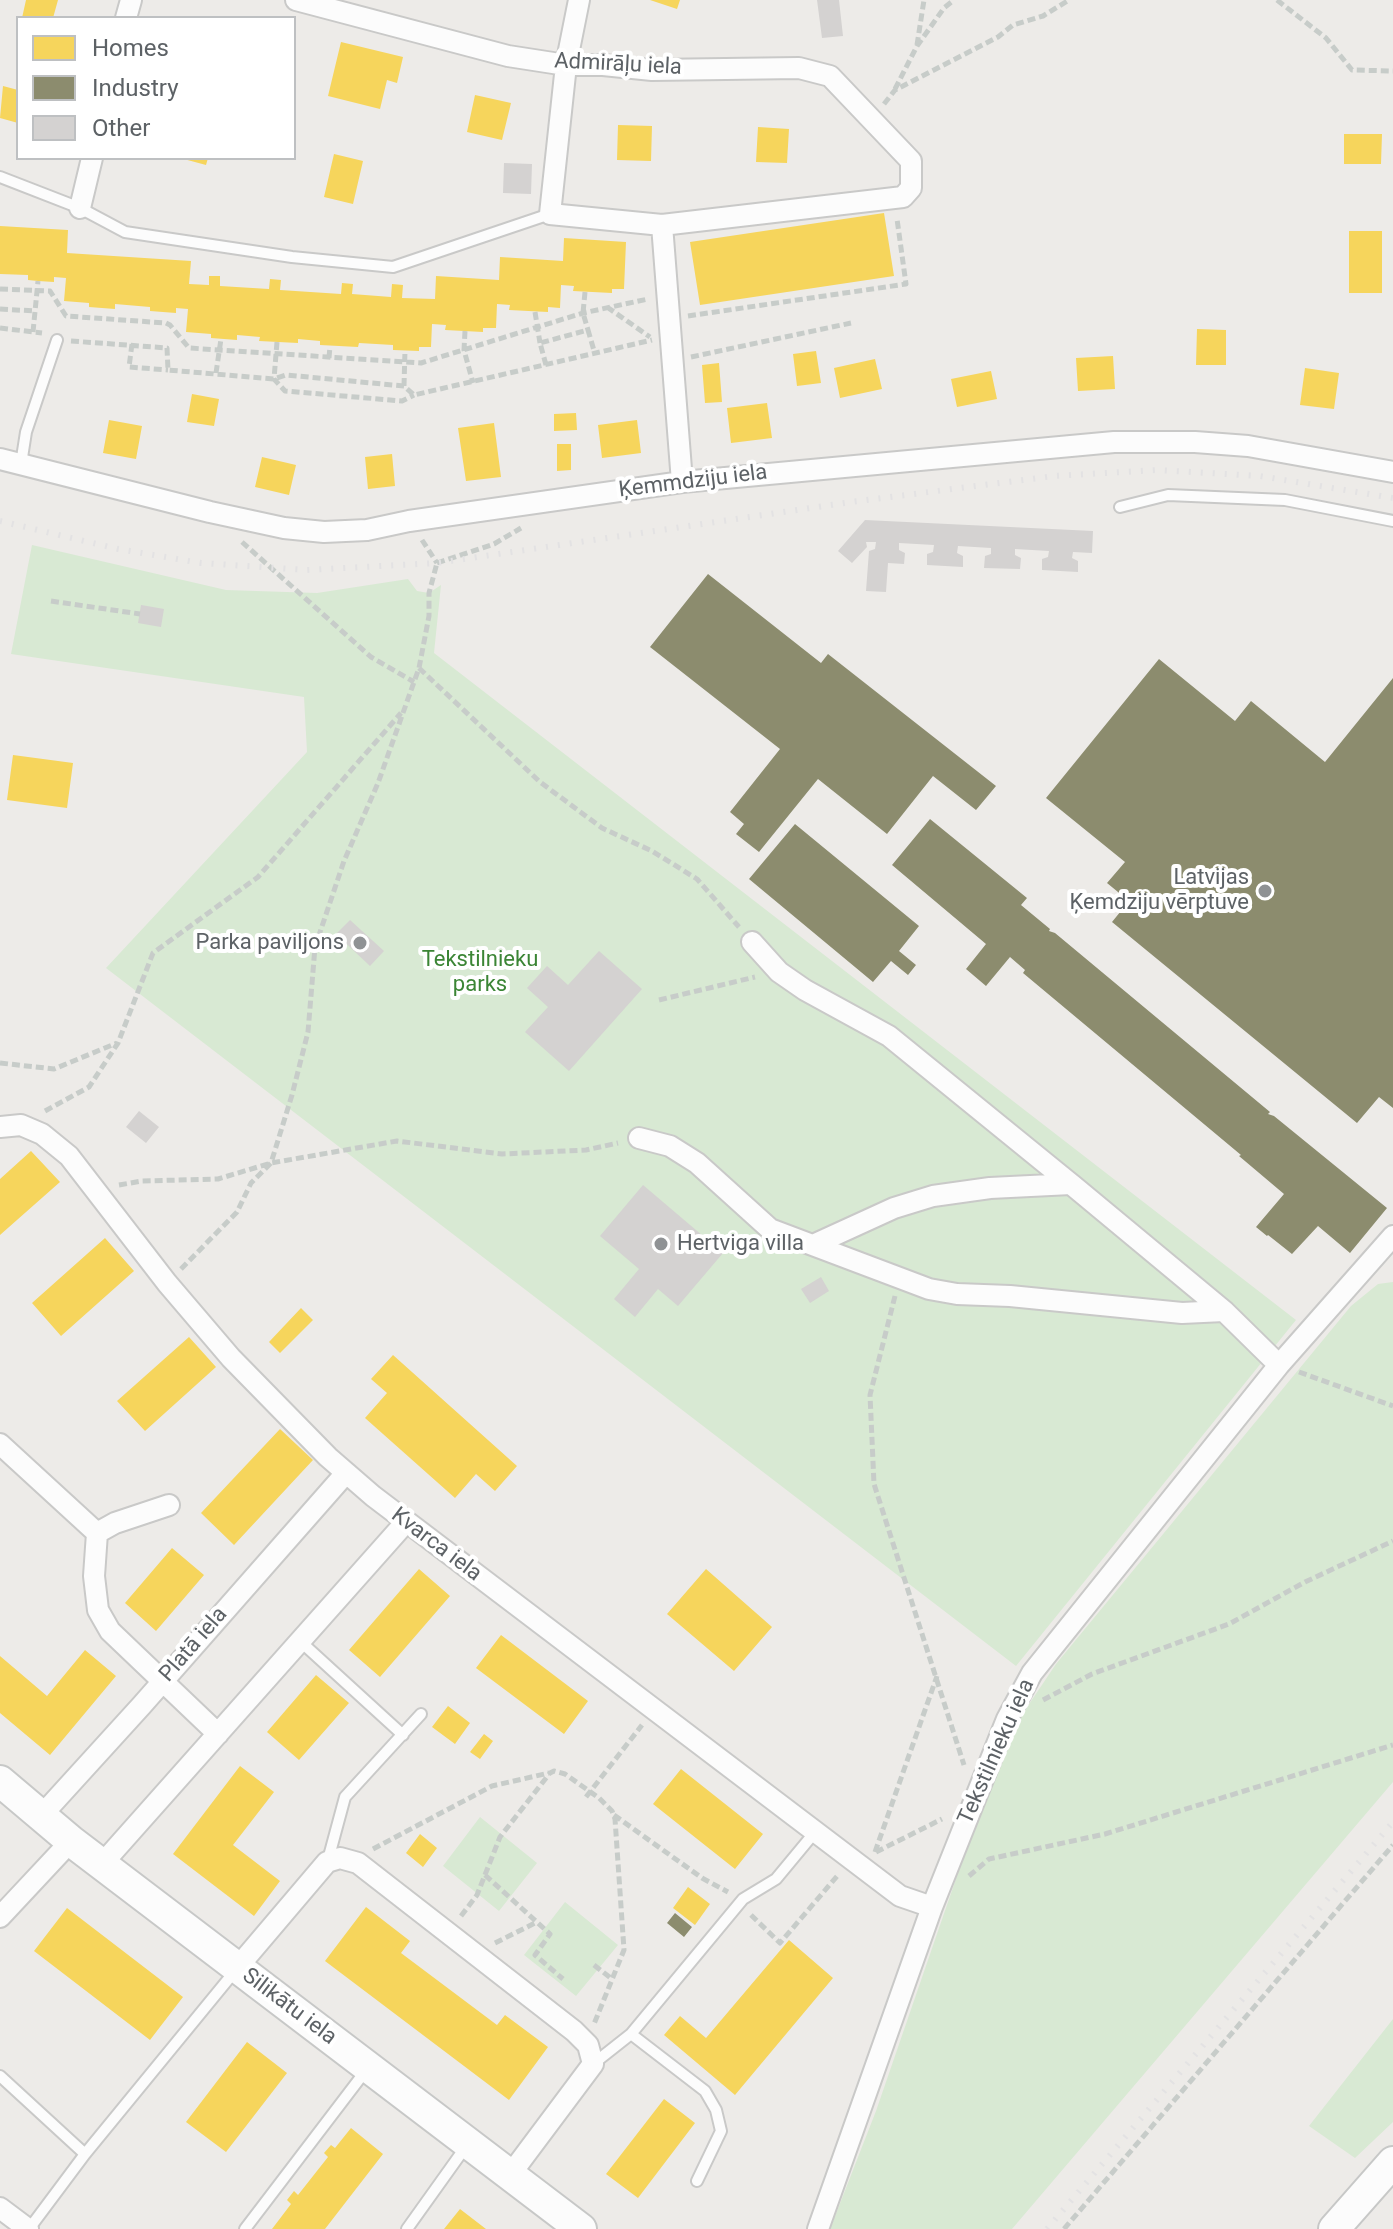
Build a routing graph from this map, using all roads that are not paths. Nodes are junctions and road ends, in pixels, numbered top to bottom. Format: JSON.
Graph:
{"nodes":[{"id":1,"x":296,"y":0,"type":"edge"},
{"id":2,"x":579,"y":0,"type":"edge"},
{"id":3,"x":566,"y":65,"type":"junction"},
{"id":4,"x":92,"y":160,"type":"edge"},
{"id":5,"x":0,"y":177,"type":"edge"},
{"id":6,"x":80,"y":208,"type":"junction"},
{"id":7,"x":550,"y":214,"type":"junction"},
{"id":8,"x":662,"y":225,"type":"junction"},
{"id":9,"x":57,"y":340,"type":"road end"},
{"id":10,"x":0,"y":459,"type":"edge"},
{"id":11,"x":21,"y":464,"type":"junction"},
{"id":12,"x":1393,"y":472,"type":"edge"},
{"id":13,"x":682,"y":482,"type":"junction"},
{"id":14,"x":1120,"y":507,"type":"dead end"},
{"id":15,"x":1393,"y":521,"type":"edge"},
{"id":16,"x":752,"y":942,"type":"road end"},
{"id":17,"x":10,"y":1126,"type":"edge"},
{"id":18,"x":639,"y":1138,"type":"road end"},
{"id":19,"x":1071,"y":1184,"type":"junction"},
{"id":20,"x":1393,"y":1236,"type":"edge"},
{"id":21,"x":813,"y":1245,"type":"junction"},
{"id":22,"x":1224,"y":1311,"type":"junction"},
{"id":23,"x":1279,"y":1365,"type":"junction"},
{"id":24,"x":0,"y":1444,"type":"edge"},
{"id":25,"x":346,"y":1473,"type":"junction"},
{"id":26,"x":169,"y":1505,"type":"dead end"},
{"id":27,"x":405,"y":1523,"type":"junction"},
{"id":28,"x":97,"y":1533,"type":"junction"},
{"id":29,"x":300,"y":1641,"type":"junction"},
{"id":30,"x":161,"y":1682,"type":"junction"},
{"id":31,"x":421,"y":1714,"type":"dead end"},
{"id":32,"x":218,"y":1734,"type":"junction"},
{"id":33,"x":403,"y":1735,"type":"junction"},
{"id":34,"x":0,"y":1781,"type":"edge"},
{"id":35,"x":41,"y":1816,"type":"junction"},
{"id":36,"x":815,"y":1832,"type":"junction"},
{"id":37,"x":71,"y":1841,"type":"junction"},
{"id":38,"x":327,"y":1862,"type":"junction"},
{"id":39,"x":102,"y":1864,"type":"junction"},
{"id":40,"x":932,"y":1907,"type":"junction"},
{"id":41,"x":0,"y":1917,"type":"edge"},
{"id":42,"x":237,"y":1968,"type":"junction"},
{"id":43,"x":631,"y":2034,"type":"junction"},
{"id":44,"x":593,"y":2064,"type":"junction"},
{"id":45,"x":368,"y":2067,"type":"junction"},
{"id":46,"x":0,"y":2076,"type":"edge"},
{"id":47,"x":468,"y":2143,"type":"junction"},
{"id":48,"x":85,"y":2154,"type":"junction"},
{"id":49,"x":1393,"y":2162,"type":"edge"},
{"id":50,"x":510,"y":2175,"type":"junction"},
{"id":51,"x":697,"y":2181,"type":"dead end"},
{"id":52,"x":0,"y":2208,"type":"edge"},
{"id":53,"x":578,"y":2228,"type":"edge"},
{"id":54,"x":29,"y":2229,"type":"edge"},
{"id":55,"x":245,"y":2229,"type":"edge"},
{"id":56,"x":407,"y":2229,"type":"edge"},
{"id":57,"x":818,"y":2229,"type":"edge"},
{"id":58,"x":1334,"y":2229,"type":"edge"}],
"edges":[{"from":1,"to":3,"type":"street","name":"Admirāļu iela"},
{"from":2,"to":3,"type":"street"},
{"from":3,"to":7,"type":"street"},
{"from":3,"to":8,"type":"street","name":"Admirāļu iela"},
{"from":4,"to":6,"type":"street"},
{"from":5,"to":6,"type":"lane"},
{"from":6,"to":7,"type":"lane"},
{"from":7,"to":8,"type":"street"},
{"from":8,"to":13,"type":"street"},
{"from":9,"to":11,"type":"lane"},
{"from":10,"to":11,"type":"street","name":"Ķemmdziju iela"},
{"from":11,"to":13,"type":"street","name":"Ķemmdziju iela"},
{"from":12,"to":13,"type":"street","name":"Ķemmdziju iela"},
{"from":14,"to":15,"type":"lane"},
{"from":16,"to":19,"type":"street"},
{"from":17,"to":25,"type":"street","name":"Kvarca iela"},
{"from":18,"to":21,"type":"street"},
{"from":19,"to":21,"type":"street"},
{"from":19,"to":22,"type":"street"},
{"from":20,"to":23,"type":"street","name":"Tekstilnieku iela"},
{"from":21,"to":22,"type":"street"},
{"from":22,"to":23,"type":"street"},
{"from":23,"to":40,"type":"street","name":"Tekstilnieku iela"},
{"from":24,"to":28,"type":"street"},
{"from":25,"to":27,"type":"street","name":"Kvarca iela"},
{"from":25,"to":30,"type":"street","name":"Platā iela"},
{"from":26,"to":28,"type":"street"},
{"from":27,"to":29,"type":"street"},
{"from":27,"to":36,"type":"street","name":"Kvarca iela"},
{"from":28,"to":30,"type":"street"},
{"from":29,"to":32,"type":"street"},
{"from":29,"to":33,"type":"lane"},
{"from":30,"to":32,"type":"street"},
{"from":30,"to":35,"type":"street","name":"Platā iela"},
{"from":31,"to":33,"type":"lane"},
{"from":32,"to":39,"type":"street"},
{"from":33,"to":38,"type":"lane"},
{"from":34,"to":35,"type":"main road","name":"Silikātu iela"},
{"from":35,"to":37,"type":"main road","name":"Silikātu iela"},
{"from":36,"to":40,"type":"street","name":"Kvarca iela"},
{"from":36,"to":43,"type":"lane"},
{"from":37,"to":39,"type":"main road","name":"Silikātu iela"},
{"from":37,"to":41,"type":"street"},
{"from":38,"to":42,"type":"street"},
{"from":38,"to":44,"type":"street"},
{"from":39,"to":42,"type":"main road","name":"Silikātu iela"},
{"from":40,"to":57,"type":"street","name":"Tekstilnieku iela"},
{"from":42,"to":45,"type":"main road","name":"Silikātu iela"},
{"from":42,"to":48,"type":"lane"},
{"from":43,"to":44,"type":"lane"},
{"from":43,"to":51,"type":"lane"},
{"from":44,"to":50,"type":"street"},
{"from":45,"to":47,"type":"main road","name":"Silikātu iela"},
{"from":45,"to":55,"type":"lane"},
{"from":46,"to":48,"type":"lane"},
{"from":47,"to":50,"type":"main road","name":"Silikātu iela"},
{"from":47,"to":56,"type":"lane"},
{"from":48,"to":54,"type":"lane"},
{"from":49,"to":58,"type":"main road"},
{"from":50,"to":53,"type":"main road","name":"Silikātu iela"},
{"from":52,"to":54,"type":"street"}]}
